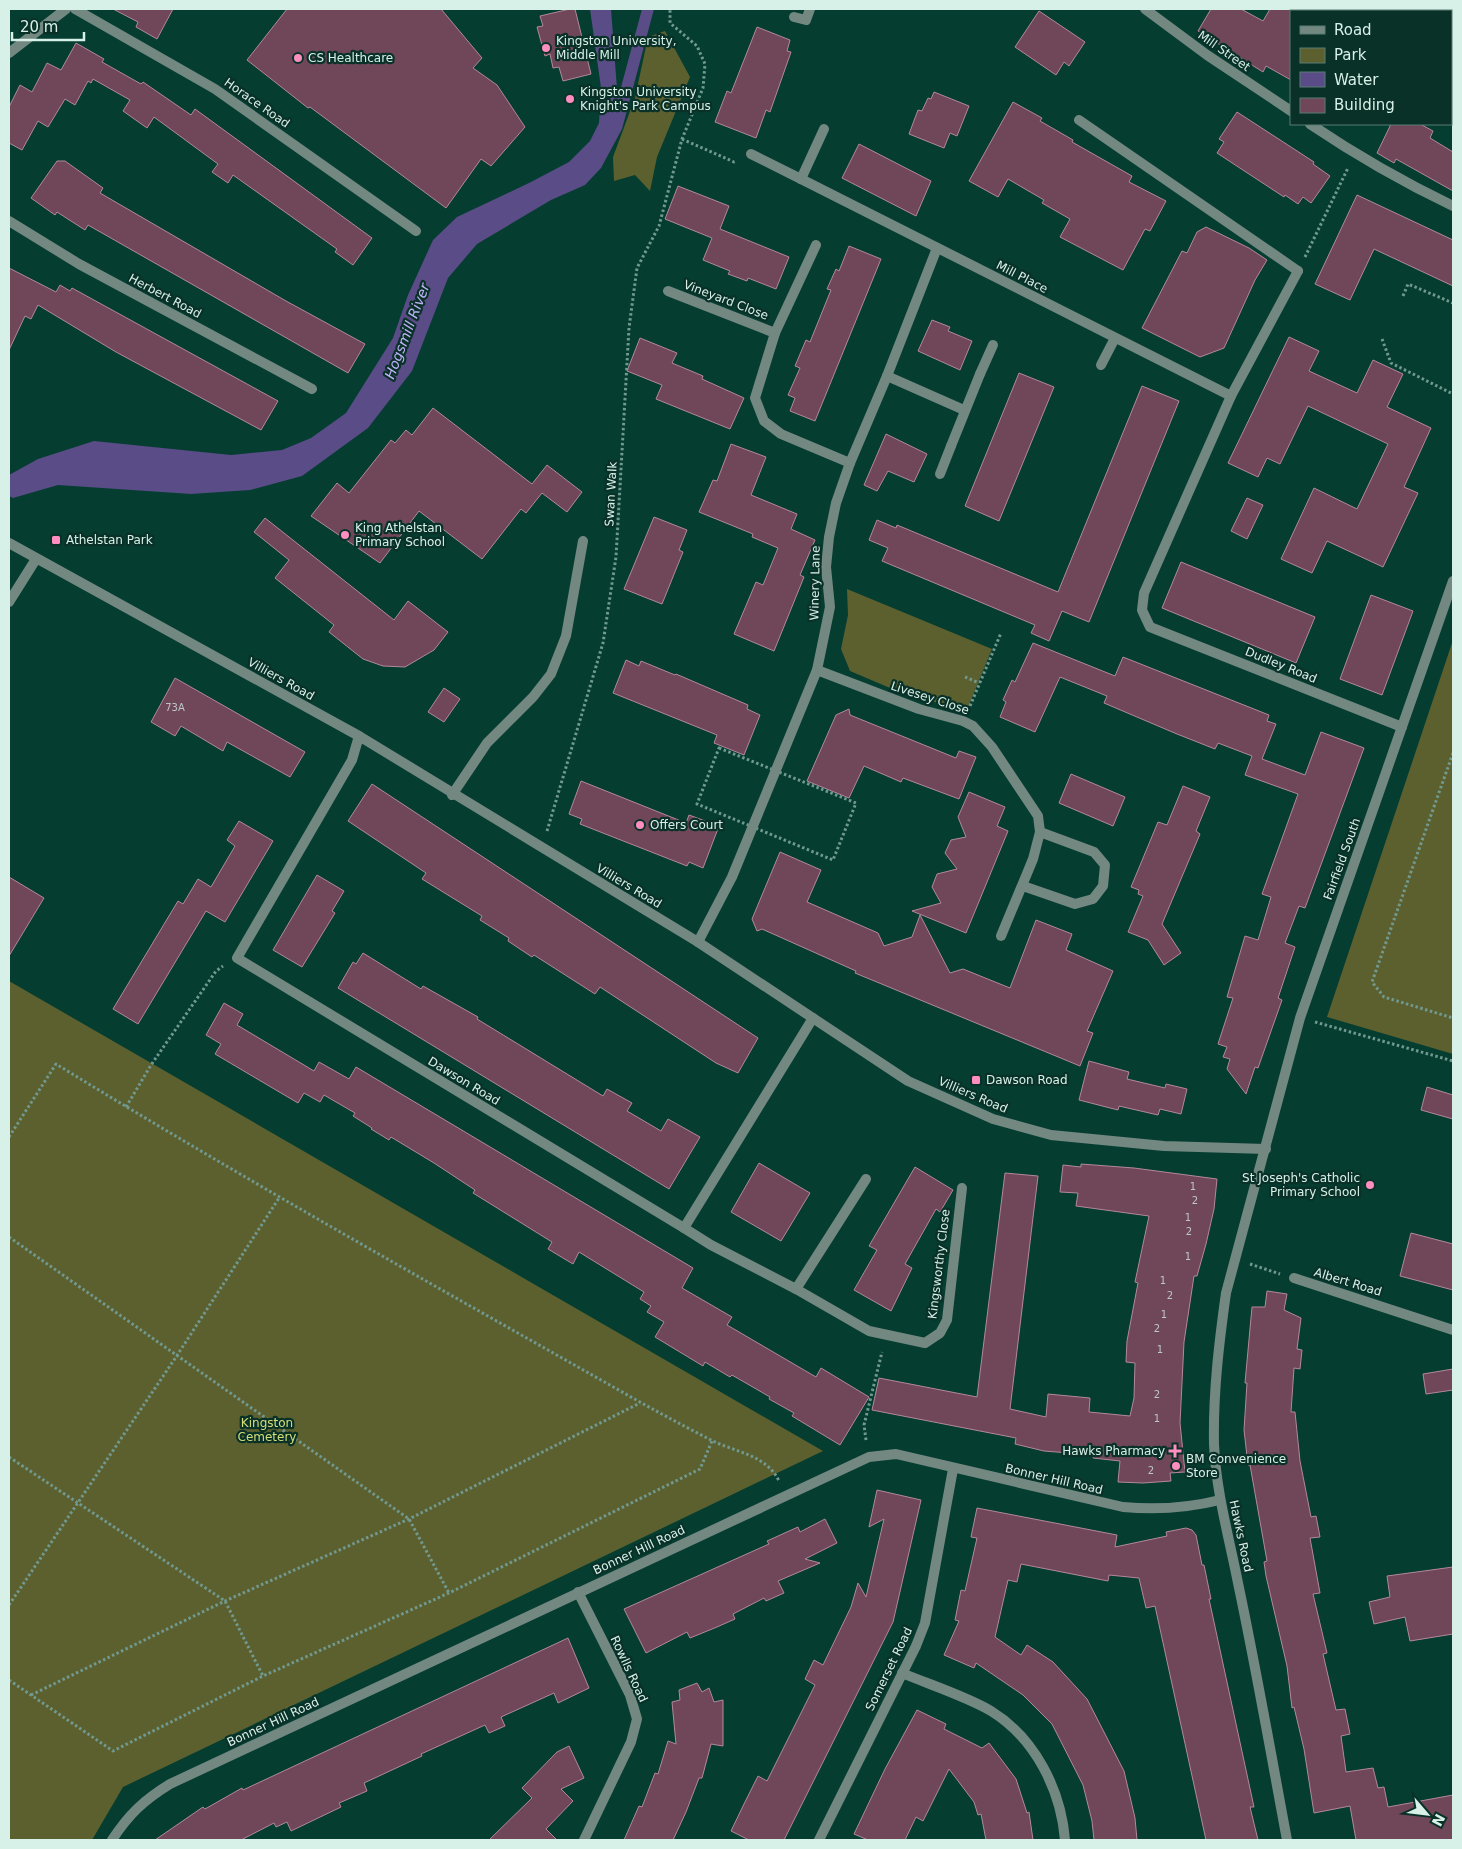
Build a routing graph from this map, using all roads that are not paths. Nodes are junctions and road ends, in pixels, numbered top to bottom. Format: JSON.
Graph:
{"nodes":[{"id":1,"x":66,"y":9,"type":"edge"},
{"id":2,"x":75,"y":9,"type":"edge"},
{"id":3,"x":810,"y":9,"type":"edge"},
{"id":4,"x":1145,"y":9,"type":"edge"},
{"id":5,"x":794,"y":17,"type":"dead end"},
{"id":6,"x":9,"y":54,"type":"edge"},
{"id":7,"x":1290,"y":110,"type":"edge"},
{"id":8,"x":1079,"y":120,"type":"dead end"},
{"id":9,"x":1312,"y":125,"type":"edge"},
{"id":10,"x":824,"y":129,"type":"dead end"},
{"id":11,"x":751,"y":154,"type":"road end"},
{"id":12,"x":801,"y":179,"type":"junction"},
{"id":13,"x":1453,"y":206,"type":"edge"},
{"id":14,"x":9,"y":220,"type":"edge"},
{"id":15,"x":416,"y":231,"type":"dead end"},
{"id":16,"x":816,"y":245,"type":"dead end"},
{"id":17,"x":937,"y":248,"type":"junction"},
{"id":18,"x":668,"y":291,"type":"dead end"},
{"id":19,"x":776,"y":333,"type":"junction"},
{"id":20,"x":1115,"y":338,"type":"junction"},
{"id":21,"x":993,"y":345,"type":"dead end"},
{"id":22,"x":1101,"y":365,"type":"dead end"},
{"id":23,"x":887,"y":376,"type":"junction"},
{"id":24,"x":312,"y":389,"type":"dead end"},
{"id":25,"x":1231,"y":396,"type":"junction"},
{"id":26,"x":964,"y":410,"type":"junction"},
{"id":27,"x":850,"y":463,"type":"junction"},
{"id":28,"x":940,"y":474,"type":"dead end"},
{"id":29,"x":583,"y":541,"type":"dead end"},
{"id":30,"x":9,"y":543,"type":"edge"},
{"id":31,"x":36,"y":559,"type":"junction"},
{"id":32,"x":1453,"y":581,"type":"edge"},
{"id":33,"x":9,"y":602,"type":"edge"},
{"id":34,"x":817,"y":670,"type":"junction"},
{"id":35,"x":1402,"y":727,"type":"junction"},
{"id":36,"x":359,"y":736,"type":"junction"},
{"id":37,"x":452,"y":794,"type":"junction"},
{"id":38,"x":1040,"y":832,"type":"junction"},
{"id":39,"x":1023,"y":886,"type":"junction"},
{"id":40,"x":1001,"y":936,"type":"dead end"},
{"id":41,"x":698,"y":942,"type":"junction"},
{"id":42,"x":812,"y":1018,"type":"junction"},
{"id":43,"x":1266,"y":1149,"type":"junction"},
{"id":44,"x":866,"y":1179,"type":"dead end"},
{"id":45,"x":962,"y":1188,"type":"dead end"},
{"id":46,"x":684,"y":1228,"type":"junction"},
{"id":47,"x":1294,"y":1278,"type":"road end"},
{"id":48,"x":796,"y":1289,"type":"junction"},
{"id":49,"x":1453,"y":1330,"type":"edge"},
{"id":50,"x":953,"y":1469,"type":"junction"},
{"id":51,"x":1220,"y":1500,"type":"junction"},
{"id":52,"x":578,"y":1592,"type":"junction"},
{"id":53,"x":902,"y":1674,"type":"junction"},
{"id":54,"x":112,"y":1840,"type":"edge"},
{"id":55,"x":584,"y":1840,"type":"edge"},
{"id":56,"x":819,"y":1840,"type":"edge"},
{"id":57,"x":1065,"y":1840,"type":"edge"},
{"id":58,"x":1287,"y":1840,"type":"edge"}],
"edges":[{"from":1,"to":6,"type":"street"},
{"from":2,"to":15,"type":"street","name":"Horace Road"},
{"from":3,"to":5,"type":"street"},
{"from":4,"to":7,"type":"street","name":"Mill Street"},
{"from":8,"to":25,"type":"street"},
{"from":9,"to":13,"type":"street"},
{"from":10,"to":12,"type":"street"},
{"from":11,"to":12,"type":"street","name":"Mill Place"},
{"from":12,"to":17,"type":"street","name":"Mill Place"},
{"from":14,"to":24,"type":"street","name":"Herbert Road"},
{"from":16,"to":19,"type":"street","name":"Vineyard Close"},
{"from":17,"to":20,"type":"street","name":"Mill Place"},
{"from":17,"to":23,"type":"street","name":"Winery Lane"},
{"from":18,"to":19,"type":"street","name":"Vineyard Close"},
{"from":19,"to":27,"type":"street","name":"Vineyard Close"},
{"from":20,"to":22,"type":"street"},
{"from":20,"to":25,"type":"street","name":"Mill Place"},
{"from":21,"to":26,"type":"street"},
{"from":23,"to":26,"type":"street"},
{"from":23,"to":27,"type":"street","name":"Winery Lane"},
{"from":25,"to":35,"type":"street","name":"Dudley Road"},
{"from":26,"to":28,"type":"street"},
{"from":27,"to":34,"type":"street","name":"Winery Lane"},
{"from":29,"to":37,"type":"street"},
{"from":30,"to":31,"type":"street","name":"Villiers Road"},
{"from":31,"to":33,"type":"street"},
{"from":31,"to":36,"type":"street","name":"Villiers Road"},
{"from":32,"to":35,"type":"street","name":"Fairfield South"},
{"from":34,"to":38,"type":"street","name":"Livesey Close"},
{"from":34,"to":41,"type":"street","name":"Winery Lane"},
{"from":35,"to":43,"type":"street","name":"Fairfield South"},
{"from":36,"to":37,"type":"street","name":"Villiers Road"},
{"from":36,"to":46,"type":"street","name":"Dawson Road"},
{"from":37,"to":41,"type":"street","name":"Villiers Road"},
{"from":38,"to":39,"type":"street"},
{"from":38,"to":39,"type":"street"},
{"from":39,"to":40,"type":"street"},
{"from":41,"to":42,"type":"street","name":"Villiers Road"},
{"from":42,"to":43,"type":"street","name":"Villiers Road"},
{"from":42,"to":46,"type":"street"},
{"from":43,"to":51,"type":"street","name":"Hawks Road"},
{"from":44,"to":48,"type":"street"},
{"from":45,"to":48,"type":"street","name":"Kingsworthy Close"},
{"from":46,"to":48,"type":"street","name":"Kingsworthy Close"},
{"from":47,"to":49,"type":"street","name":"Albert Road"},
{"from":50,"to":51,"type":"street","name":"Bonner Hill Road"},
{"from":50,"to":52,"type":"street","name":"Bonner Hill Road"},
{"from":50,"to":53,"type":"street","name":"Somerset Road"},
{"from":51,"to":58,"type":"street","name":"Hawks Road"},
{"from":52,"to":54,"type":"street","name":"Bonner Hill Road"},
{"from":52,"to":55,"type":"street","name":"Rowlls Road"},
{"from":53,"to":56,"type":"street","name":"Somerset Road"},
{"from":53,"to":57,"type":"street"}]}
